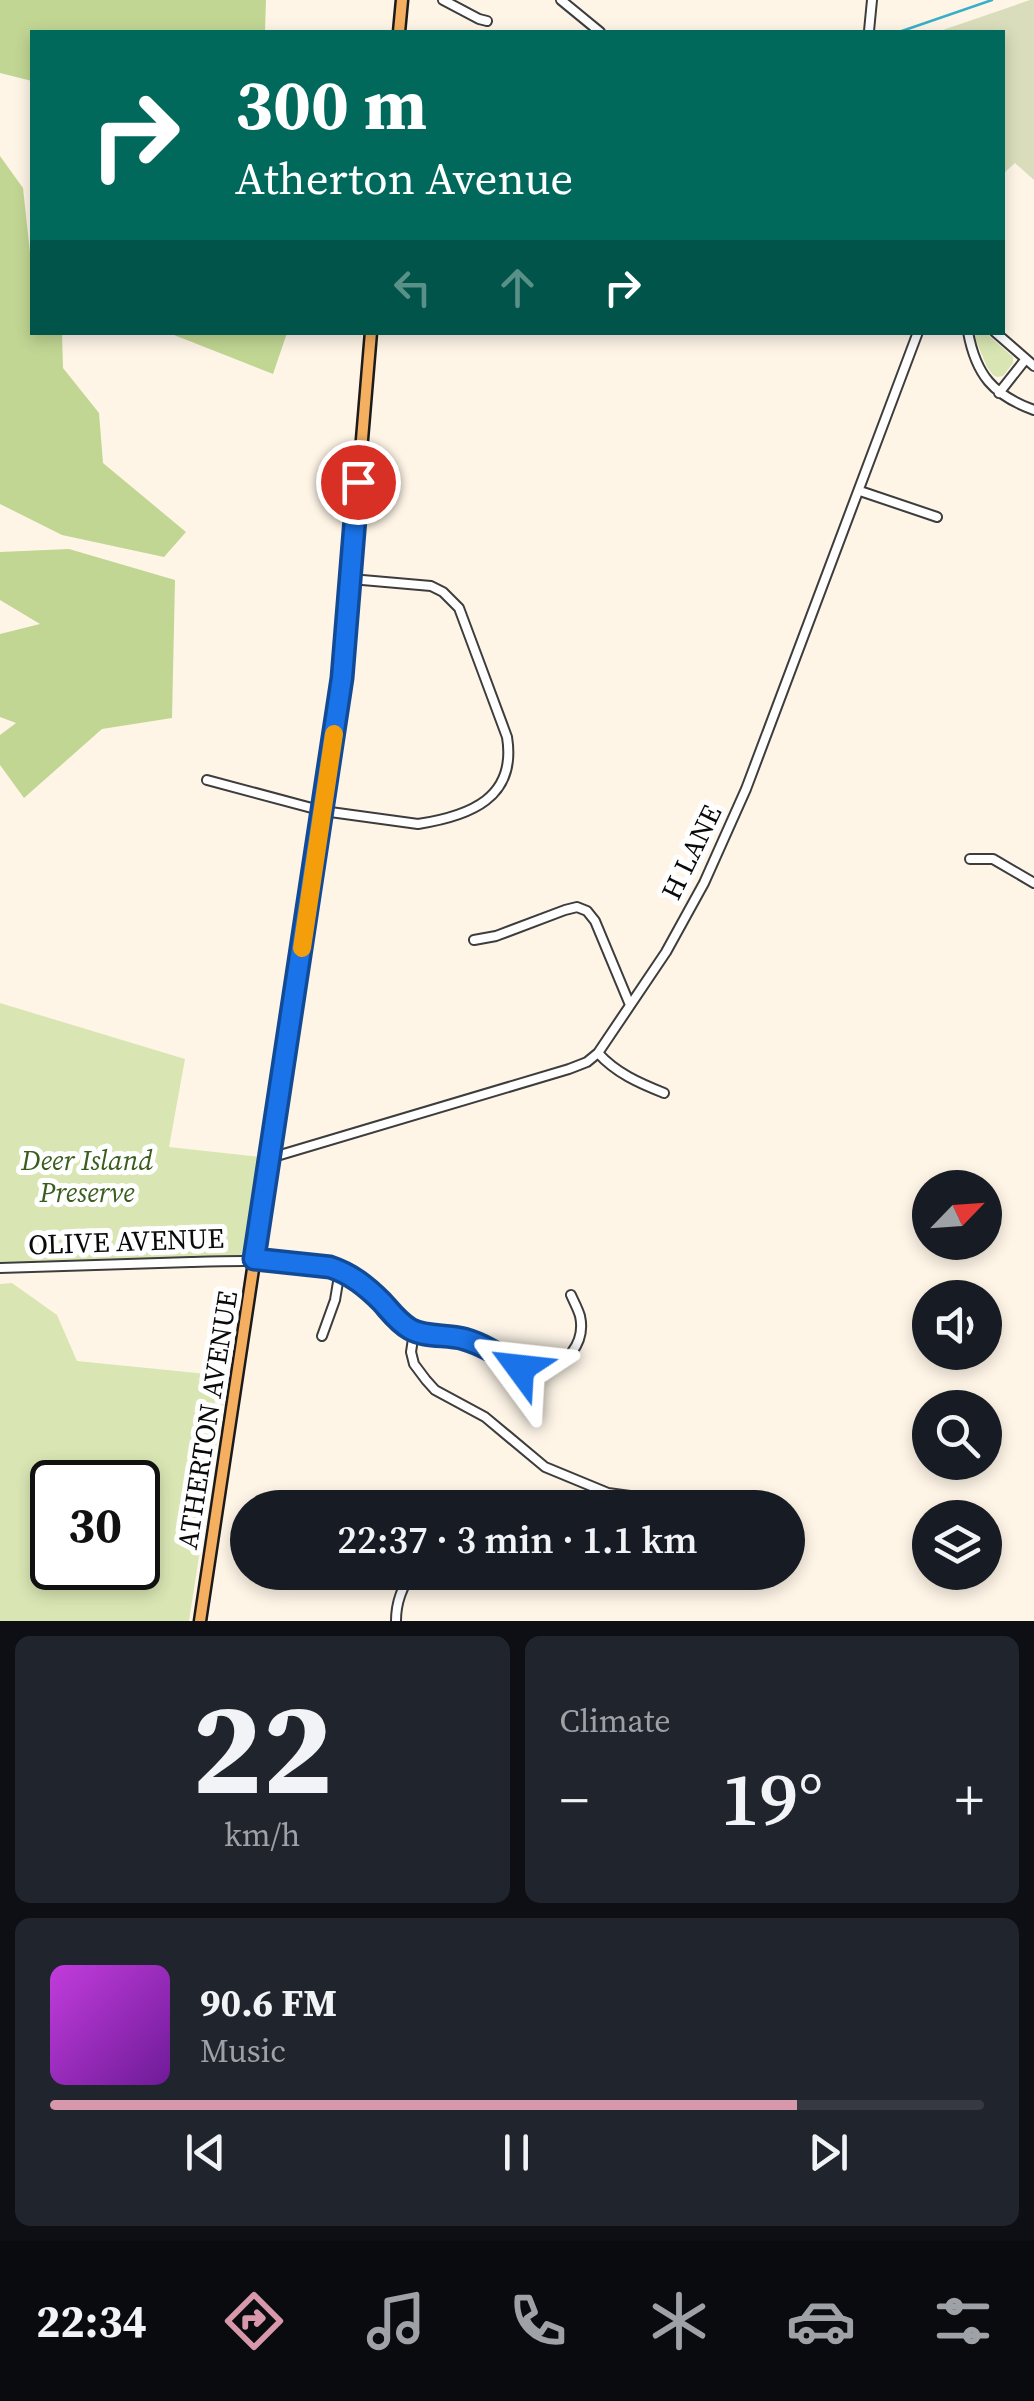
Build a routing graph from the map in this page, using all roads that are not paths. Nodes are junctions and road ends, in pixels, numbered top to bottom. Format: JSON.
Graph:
{"nodes":[{"id":1,"x":402,"y":0,"type":"edge"},
{"id":2,"x":443,"y":0,"type":"edge"},
{"id":3,"x":562,"y":0,"type":"edge"},
{"id":4,"x":872,"y":0,"type":"edge"},
{"id":5,"x":487,"y":20,"type":"dead end"},
{"id":6,"x":399,"y":30,"type":"edge"},
{"id":7,"x":598,"y":30,"type":"edge"},
{"id":8,"x":869,"y":30,"type":"edge"},
{"id":9,"x":371,"y":335,"type":"edge"},
{"id":10,"x":917,"y":335,"type":"edge"},
{"id":11,"x":969,"y":335,"type":"edge"},
{"id":12,"x":998,"y":335,"type":"edge"},
{"id":13,"x":1025,"y":360,"type":"junction"},
{"id":14,"x":1034,"y":366,"type":"edge"},
{"id":15,"x":999,"y":393,"type":"junction"},
{"id":16,"x":1034,"y":410,"type":"edge"},
{"id":17,"x":860,"y":491,"type":"junction"},
{"id":18,"x":936,"y":516,"type":"dead end"},
{"id":19,"x":351,"y":579,"type":"junction"},
{"id":20,"x":207,"y":780,"type":"dead end"},
{"id":21,"x":323,"y":810,"type":"junction"},
{"id":22,"x":970,"y":859,"type":"dead end"},
{"id":23,"x":1034,"y":883,"type":"edge"},
{"id":24,"x":474,"y":940,"type":"dead end"},
{"id":25,"x":630,"y":1006,"type":"junction"},
{"id":26,"x":598,"y":1053,"type":"junction"},
{"id":27,"x":664,"y":1093,"type":"dead end"},
{"id":28,"x":270,"y":1158,"type":"junction"},
{"id":29,"x":254,"y":1259,"type":"junction"},
{"id":30,"x":0,"y":1268,"type":"edge"},
{"id":31,"x":340,"y":1270,"type":"junction"},
{"id":32,"x":572,"y":1295,"type":"dead end"},
{"id":33,"x":414,"y":1332,"type":"junction"},
{"id":34,"x":322,"y":1336,"type":"dead end"},
{"id":35,"x":601,"y":1490,"type":"edge"},
{"id":36,"x":402,"y":1590,"type":"edge"},
{"id":37,"x":200,"y":1621,"type":"edge"},
{"id":38,"x":396,"y":1621,"type":"edge"}],
"edges":[{"from":1,"to":6,"type":"main road"},
{"from":2,"to":5,"type":"street"},
{"from":3,"to":7,"type":"street"},
{"from":4,"to":8,"type":"street"},
{"from":9,"to":19,"type":"main road","name":"ATHERTON AVENUE"},
{"from":10,"to":17,"type":"street","name":"H LANE"},
{"from":11,"to":15,"type":"street"},
{"from":12,"to":13,"type":"street"},
{"from":13,"to":14,"type":"street"},
{"from":13,"to":15,"type":"street"},
{"from":15,"to":16,"type":"street"},
{"from":17,"to":18,"type":"street"},
{"from":17,"to":25,"type":"street","name":"H LANE"},
{"from":19,"to":21,"type":"main road","name":"ATHERTON AVENUE"},
{"from":19,"to":21,"type":"street"},
{"from":20,"to":21,"type":"street"},
{"from":21,"to":28,"type":"main road","name":"ATHERTON AVENUE"},
{"from":22,"to":23,"type":"street"},
{"from":24,"to":25,"type":"street"},
{"from":25,"to":26,"type":"street","name":"H LANE"},
{"from":26,"to":27,"type":"street"},
{"from":26,"to":28,"type":"street","name":"H LANE"},
{"from":28,"to":29,"type":"main road","name":"ATHERTON AVENUE"},
{"from":29,"to":30,"type":"street","name":"OLIVE AVENUE"},
{"from":29,"to":31,"type":"street","name":"OLIVE AVENUE"},
{"from":29,"to":37,"type":"main road","name":"ATHERTON AVENUE"},
{"from":31,"to":33,"type":"street"},
{"from":31,"to":34,"type":"street"},
{"from":32,"to":33,"type":"street"},
{"from":33,"to":35,"type":"street"},
{"from":36,"to":38,"type":"street"}]}
